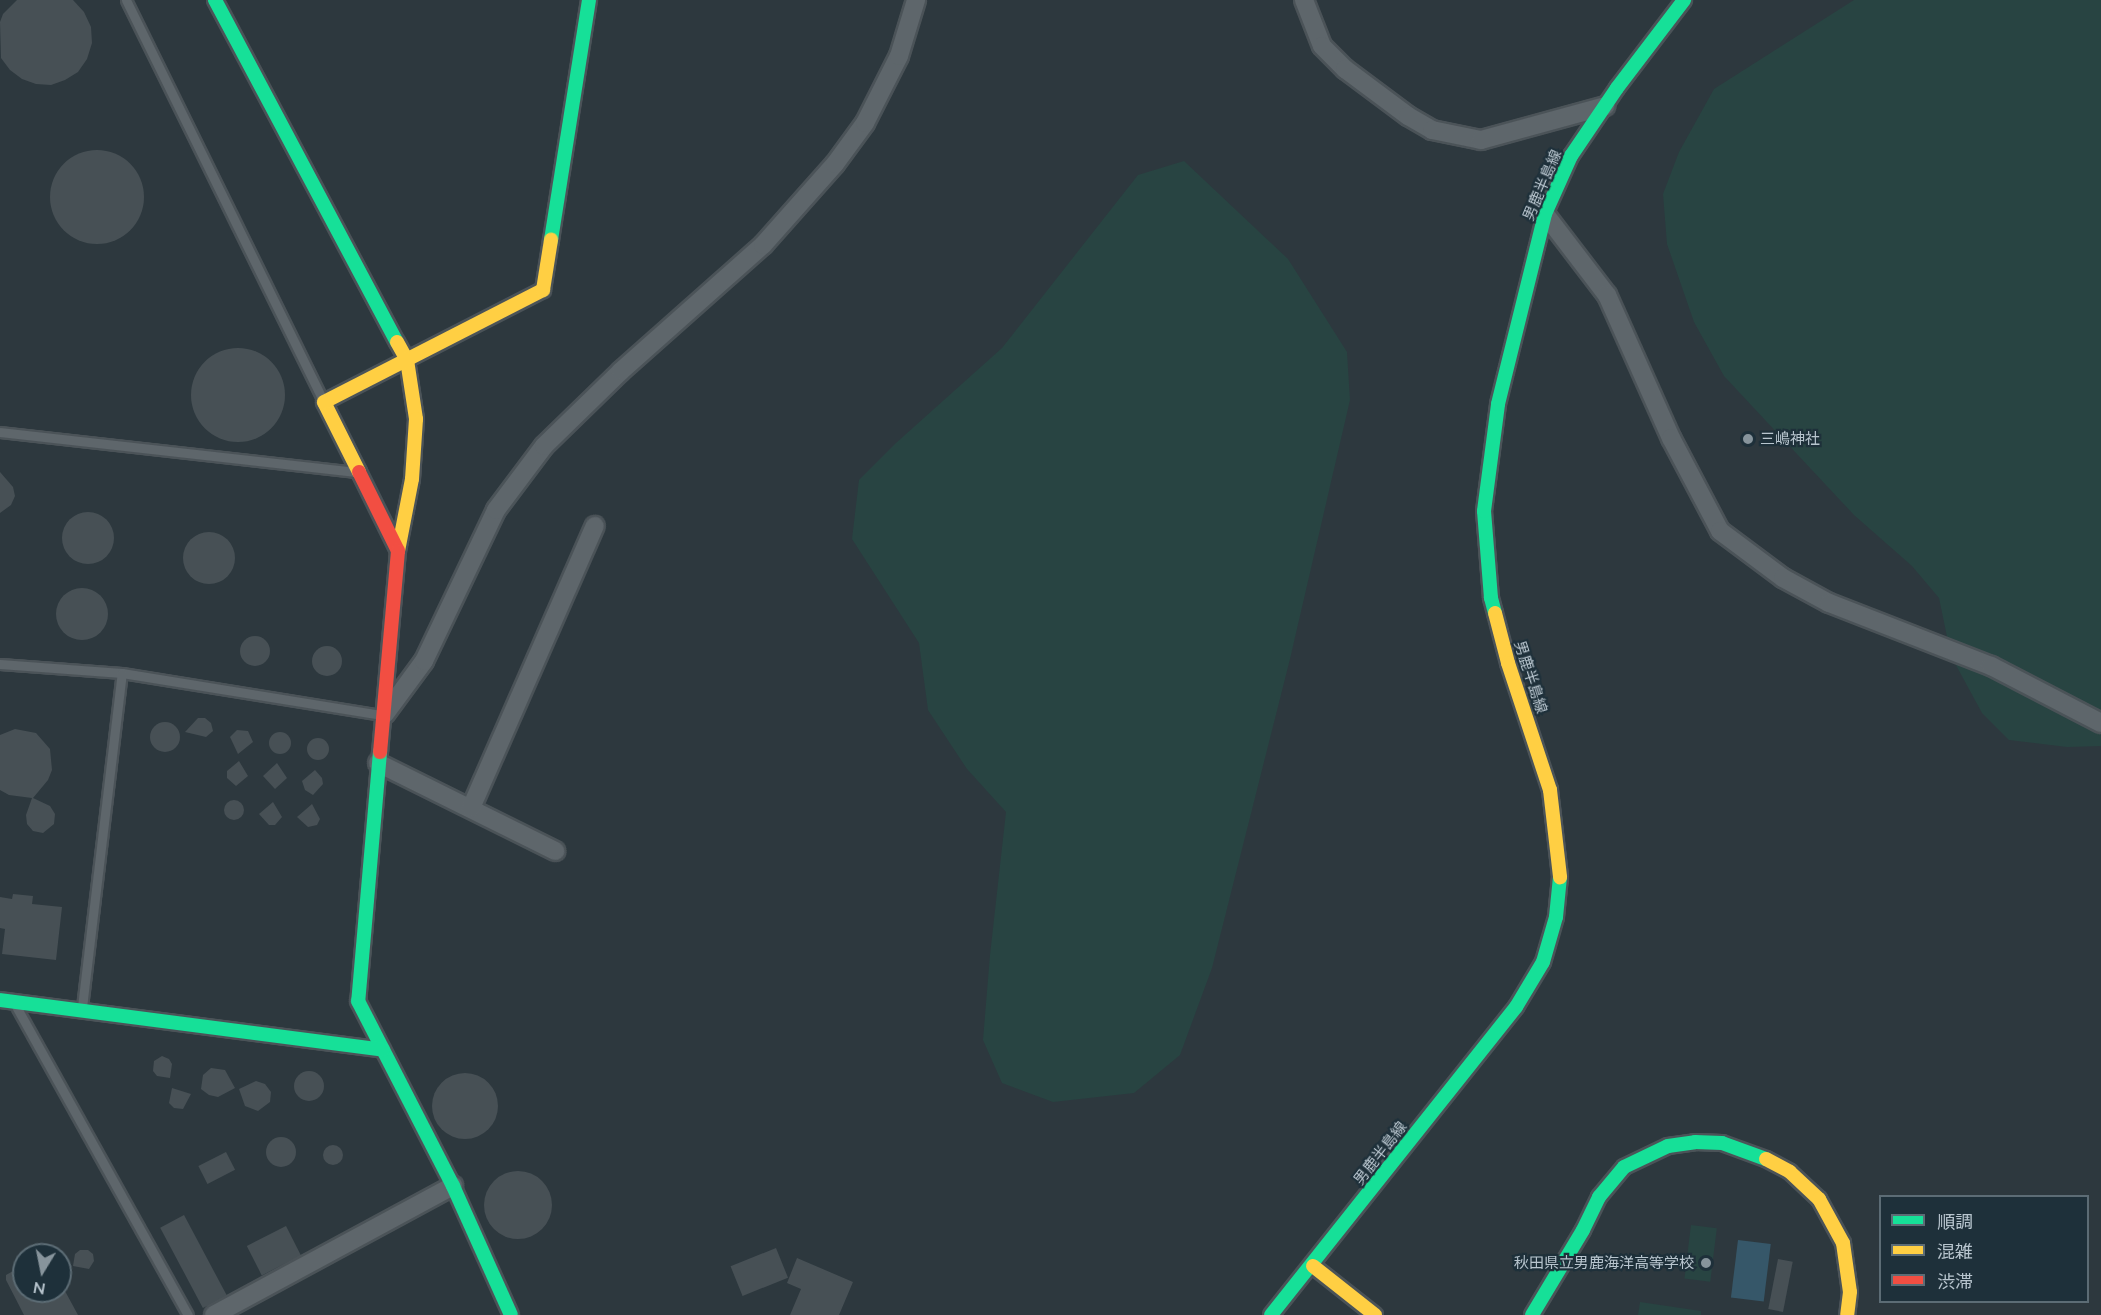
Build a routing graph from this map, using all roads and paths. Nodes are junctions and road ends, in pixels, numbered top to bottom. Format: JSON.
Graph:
{"nodes":[{"id":1,"x":126,"y":0,"type":"edge"},
{"id":2,"x":215,"y":0,"type":"edge"},
{"id":3,"x":589,"y":0,"type":"edge"},
{"id":4,"x":916,"y":0,"type":"edge"},
{"id":5,"x":1304,"y":0,"type":"edge"},
{"id":6,"x":1684,"y":0,"type":"edge"},
{"id":7,"x":1606,"y":105,"type":"junction"},
{"id":8,"x":1545,"y":214,"type":"junction"},
{"id":9,"x":407,"y":360,"type":"junction"},
{"id":10,"x":324,"y":402,"type":"junction"},
{"id":11,"x":0,"y":432,"type":"edge"},
{"id":12,"x":360,"y":473,"type":"junction"},
{"id":13,"x":595,"y":526,"type":"dead end"},
{"id":14,"x":398,"y":551,"type":"junction"},
{"id":15,"x":0,"y":664,"type":"edge"},
{"id":16,"x":122,"y":673,"type":"junction"},
{"id":17,"x":384,"y":715,"type":"junction"},
{"id":18,"x":2101,"y":723,"type":"edge"},
{"id":19,"x":378,"y":763,"type":"junction"},
{"id":20,"x":471,"y":808,"type":"junction"},
{"id":21,"x":555,"y":851,"type":"dead end"},
{"id":22,"x":7,"y":1001,"type":"edge"},
{"id":23,"x":81,"y":1011,"type":"junction"},
{"id":24,"x":383,"y":1050,"type":"junction"},
{"id":25,"x":453,"y":1186,"type":"junction"},
{"id":26,"x":1313,"y":1266,"type":"junction"},
{"id":27,"x":188,"y":1315,"type":"edge"},
{"id":28,"x":214,"y":1315,"type":"edge"},
{"id":29,"x":511,"y":1315,"type":"edge"},
{"id":30,"x":1271,"y":1315,"type":"edge"},
{"id":31,"x":1375,"y":1315,"type":"edge"},
{"id":32,"x":1532,"y":1315,"type":"edge"},
{"id":33,"x":1847,"y":1315,"type":"edge"}],
"edges":[{"from":1,"to":10,"type":"lane"},
{"from":2,"to":9,"type":"street"},
{"from":3,"to":9,"type":"street"},
{"from":4,"to":17,"type":"street"},
{"from":5,"to":7,"type":"street"},
{"from":6,"to":7,"type":"street","name":"男鹿半島線"},
{"from":7,"to":8,"type":"street","name":"男鹿半島線"},
{"from":8,"to":18,"type":"street"},
{"from":8,"to":26,"type":"street","name":"男鹿半島線"},
{"from":9,"to":10,"type":"street"},
{"from":9,"to":14,"type":"street"},
{"from":10,"to":12,"type":"street"},
{"from":11,"to":12,"type":"lane"},
{"from":12,"to":14,"type":"street"},
{"from":13,"to":20,"type":"street"},
{"from":14,"to":17,"type":"street"},
{"from":15,"to":16,"type":"lane"},
{"from":16,"to":17,"type":"lane"},
{"from":16,"to":23,"type":"lane"},
{"from":17,"to":19,"type":"street"},
{"from":19,"to":20,"type":"street"},
{"from":19,"to":24,"type":"street"},
{"from":20,"to":21,"type":"street"},
{"from":22,"to":23,"type":"street"},
{"from":22,"to":27,"type":"lane"},
{"from":23,"to":24,"type":"street"},
{"from":24,"to":25,"type":"street"},
{"from":25,"to":28,"type":"street"},
{"from":25,"to":29,"type":"street"},
{"from":26,"to":30,"type":"street","name":"男鹿半島線"},
{"from":26,"to":31,"type":"street"},
{"from":32,"to":33,"type":"street"}]}
